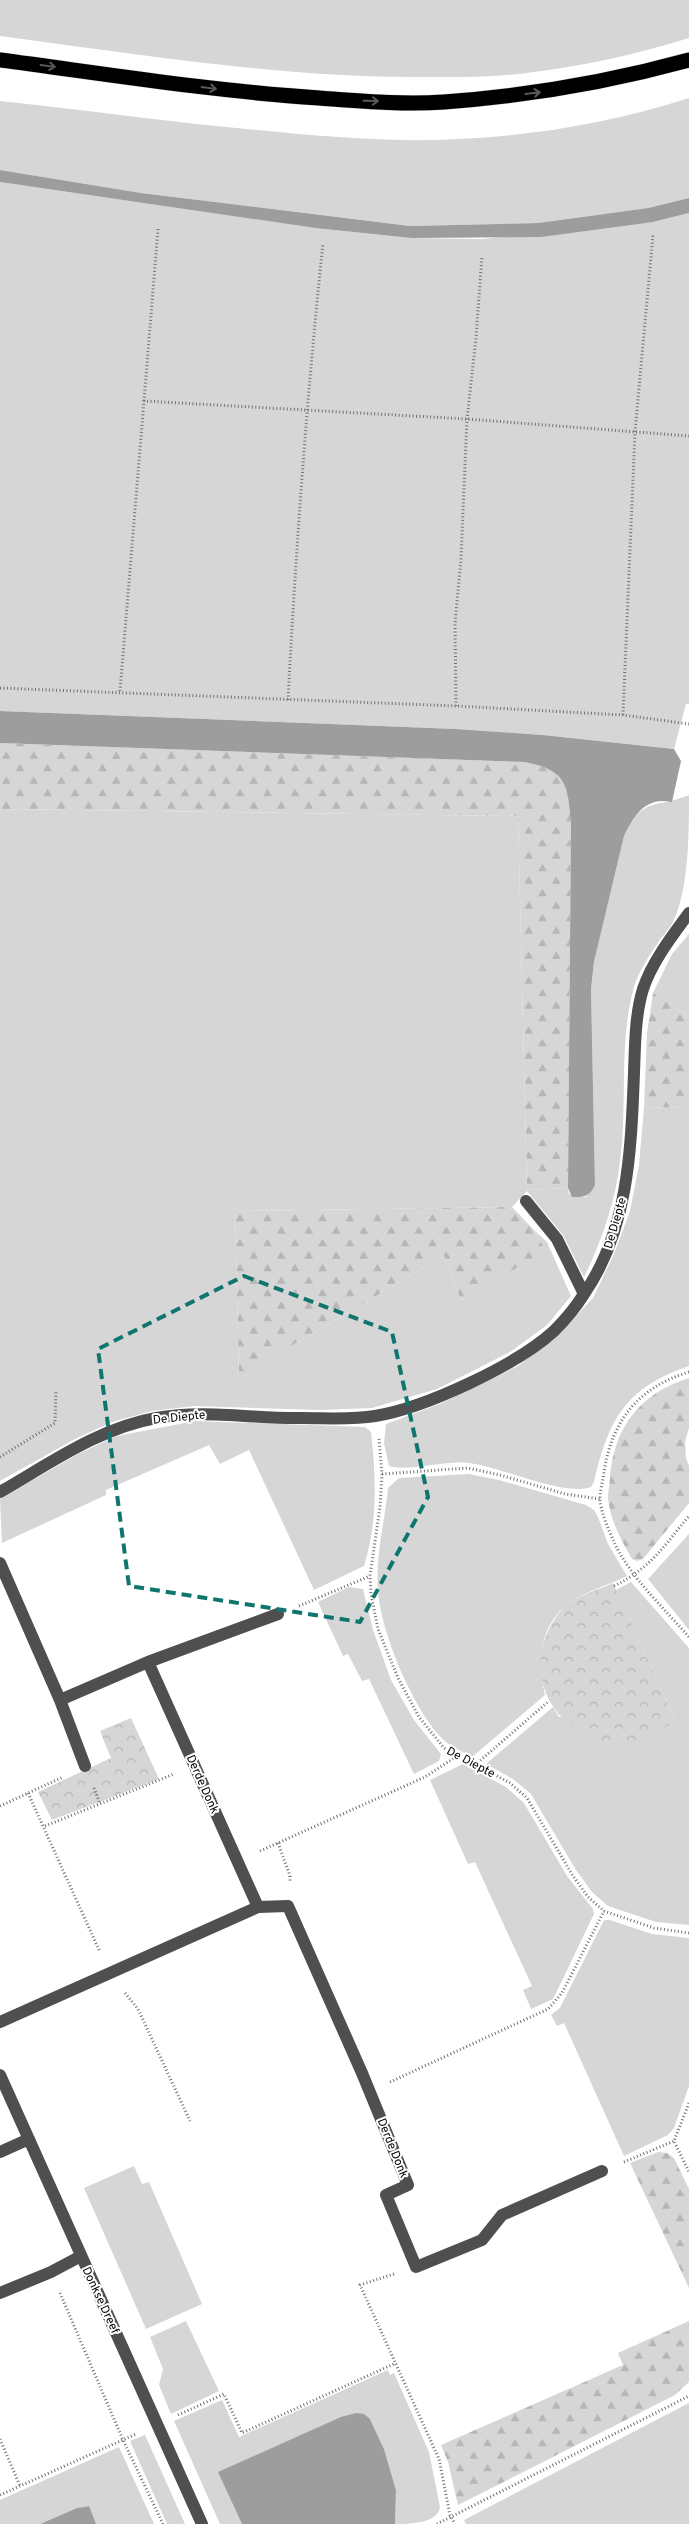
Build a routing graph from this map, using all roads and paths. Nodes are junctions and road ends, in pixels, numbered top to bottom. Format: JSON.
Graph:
{"nodes":[{"id":1,"x":0,"y":60,"type":"edge"},
{"id":2,"x":689,"y":60,"type":"edge"},
{"id":3,"x":158,"y":229,"type":"dead end"},
{"id":4,"x":653,"y":235,"type":"dead end"},
{"id":5,"x":323,"y":243,"type":"dead end"},
{"id":6,"x":482,"y":256,"type":"dead end"},
{"id":7,"x":144,"y":401,"type":"junction"},
{"id":8,"x":306,"y":409,"type":"junction"},
{"id":9,"x":467,"y":418,"type":"junction"},
{"id":10,"x":636,"y":432,"type":"junction"},
{"id":11,"x":689,"y":436,"type":"edge"},
{"id":12,"x":0,"y":688,"type":"edge"},
{"id":13,"x":120,"y":691,"type":"junction"},
{"id":14,"x":288,"y":700,"type":"junction"},
{"id":15,"x":456,"y":706,"type":"junction"},
{"id":16,"x":623,"y":716,"type":"junction"},
{"id":17,"x":689,"y":724,"type":"edge"},
{"id":18,"x":689,"y":913,"type":"edge"},
{"id":19,"x":526,"y":1201,"type":"dead end"},
{"id":20,"x":584,"y":1294,"type":"junction"},
{"id":21,"x":689,"y":1372,"type":"edge"},
{"id":22,"x":56,"y":1390,"type":"dead end"},
{"id":23,"x":375,"y":1416,"type":"junction"},
{"id":24,"x":0,"y":1457,"type":"edge"},
{"id":25,"x":382,"y":1474,"type":"junction"},
{"id":26,"x":0,"y":1492,"type":"edge"},
{"id":27,"x":600,"y":1500,"type":"junction"},
{"id":28,"x":689,"y":1516,"type":"edge"},
{"id":29,"x":0,"y":1563,"type":"edge"},
{"id":30,"x":636,"y":1575,"type":"junction"},
{"id":31,"x":370,"y":1576,"type":"junction"},
{"id":32,"x":614,"y":1586,"type":"dead end"},
{"id":33,"x":278,"y":1614,"type":"joint"},
{"id":34,"x":689,"y":1637,"type":"edge"},
{"id":35,"x":148,"y":1662,"type":"junction"},
{"id":36,"x":60,"y":1700,"type":"junction"},
{"id":37,"x":549,"y":1701,"type":"dead end"},
{"id":38,"x":457,"y":1756,"type":"junction"},
{"id":39,"x":195,"y":1765,"type":"junction"},
{"id":40,"x":475,"y":1765,"type":"junction"},
{"id":41,"x":85,"y":1766,"type":"joint"},
{"id":42,"x":0,"y":1806,"type":"edge"},
{"id":43,"x":45,"y":1826,"type":"dead end"},
{"id":44,"x":278,"y":1843,"type":"junction"},
{"id":45,"x":238,"y":1861,"type":"junction"},
{"id":46,"x":288,"y":1906,"type":"junction"},
{"id":47,"x":258,"y":1907,"type":"junction"},
{"id":48,"x":604,"y":1911,"type":"junction"},
{"id":49,"x":689,"y":1933,"type":"edge"},
{"id":50,"x":0,"y":2022,"type":"edge"},
{"id":51,"x":0,"y":2075,"type":"edge"},
{"id":52,"x":369,"y":2091,"type":"junction"},
{"id":53,"x":689,"y":2103,"type":"edge"},
{"id":54,"x":29,"y":2139,"type":"junction"},
{"id":55,"x":674,"y":2141,"type":"junction"},
{"id":56,"x":0,"y":2152,"type":"edge"},
{"id":57,"x":602,"y":2171,"type":"joint"},
{"id":58,"x":689,"y":2172,"type":"edge"},
{"id":59,"x":81,"y":2256,"type":"junction"},
{"id":60,"x":416,"y":2267,"type":"junction"},
{"id":61,"x":51,"y":2272,"type":"junction"},
{"id":62,"x":0,"y":2293,"type":"edge"},
{"id":63,"x":396,"y":2363,"type":"junction"},
{"id":64,"x":689,"y":2395,"type":"edge"},
{"id":65,"x":158,"y":2424,"type":"junction"},
{"id":66,"x":0,"y":2439,"type":"edge"},
{"id":67,"x":122,"y":2440,"type":"junction"},
{"id":68,"x":20,"y":2486,"type":"junction"},
{"id":69,"x":0,"y":2495,"type":"edge"},
{"id":70,"x":450,"y":2516,"type":"junction"},
{"id":71,"x":163,"y":2524,"type":"edge"},
{"id":72,"x":202,"y":2524,"type":"edge"},
{"id":73,"x":437,"y":2524,"type":"edge"},
{"id":74,"x":455,"y":2524,"type":"edge"}],
"edges":[{"from":1,"to":2,"type":"highway","one_way":true},
{"from":3,"to":7,"type":"path"},
{"from":4,"to":10,"type":"path"},
{"from":5,"to":8,"type":"path"},
{"from":6,"to":9,"type":"path"},
{"from":7,"to":8,"type":"path"},
{"from":7,"to":13,"type":"path"},
{"from":8,"to":9,"type":"path"},
{"from":8,"to":14,"type":"path"},
{"from":9,"to":10,"type":"path"},
{"from":9,"to":15,"type":"path"},
{"from":10,"to":11,"type":"path"},
{"from":10,"to":16,"type":"path"},
{"from":12,"to":13,"type":"path"},
{"from":13,"to":14,"type":"path"},
{"from":14,"to":15,"type":"path"},
{"from":15,"to":16,"type":"path"},
{"from":16,"to":17,"type":"path"},
{"from":18,"to":20,"type":"street","name":"De Diepte"},
{"from":19,"to":20,"type":"street"},
{"from":20,"to":23,"type":"street","name":"De Diepte"},
{"from":21,"to":27,"type":"path"},
{"from":22,"to":24,"type":"path"},
{"from":23,"to":25,"type":"path","name":"De Diepte"},
{"from":23,"to":26,"type":"street","name":"De Diepte"},
{"from":25,"to":27,"type":"path"},
{"from":25,"to":31,"type":"path","name":"De Diepte"},
{"from":27,"to":30,"type":"path"},
{"from":28,"to":30,"type":"path"},
{"from":29,"to":36,"type":"street"},
{"from":30,"to":32,"type":"path"},
{"from":30,"to":34,"type":"path"},
{"from":31,"to":33,"type":"path"},
{"from":31,"to":38,"type":"path","name":"De Diepte"},
{"from":33,"to":35,"type":"street"},
{"from":35,"to":36,"type":"street"},
{"from":35,"to":39,"type":"street","name":"Derde Donk"},
{"from":36,"to":41,"type":"street"},
{"from":37,"to":40,"type":"path"},
{"from":38,"to":40,"type":"path","name":"De Diepte"},
{"from":38,"to":44,"type":"path"},
{"from":39,"to":43,"type":"path"},
{"from":39,"to":45,"type":"street","name":"Derde Donk"},
{"from":40,"to":48,"type":"path","name":"De Diepte"},
{"from":41,"to":42,"type":"path"},
{"from":44,"to":45,"type":"path"},
{"from":44,"to":46,"type":"path"},
{"from":45,"to":47,"type":"street","name":"Derde Donk"},
{"from":46,"to":47,"type":"street"},
{"from":46,"to":52,"type":"street","name":"Derde Donk"},
{"from":47,"to":50,"type":"street"},
{"from":48,"to":49,"type":"path","name":"De Diepte"},
{"from":48,"to":52,"type":"path"},
{"from":51,"to":54,"type":"street","name":"Donkse Dreef"},
{"from":52,"to":60,"type":"street","name":"Derde Donk"},
{"from":53,"to":55,"type":"path"},
{"from":54,"to":56,"type":"street"},
{"from":54,"to":59,"type":"street","name":"Donkse Dreef"},
{"from":55,"to":57,"type":"path"},
{"from":55,"to":58,"type":"path"},
{"from":57,"to":60,"type":"street"},
{"from":59,"to":61,"type":"street"},
{"from":59,"to":65,"type":"street","name":"Donkse Dreef"},
{"from":60,"to":63,"type":"path"},
{"from":61,"to":62,"type":"street"},
{"from":61,"to":67,"type":"path"},
{"from":63,"to":65,"type":"path"},
{"from":63,"to":70,"type":"path"},
{"from":64,"to":70,"type":"path"},
{"from":65,"to":67,"type":"path"},
{"from":65,"to":72,"type":"street","name":"Donkse Dreef"},
{"from":66,"to":68,"type":"path"},
{"from":67,"to":68,"type":"path"},
{"from":67,"to":71,"type":"path"},
{"from":68,"to":69,"type":"path"},
{"from":70,"to":73,"type":"path"},
{"from":70,"to":74,"type":"path"}]}
